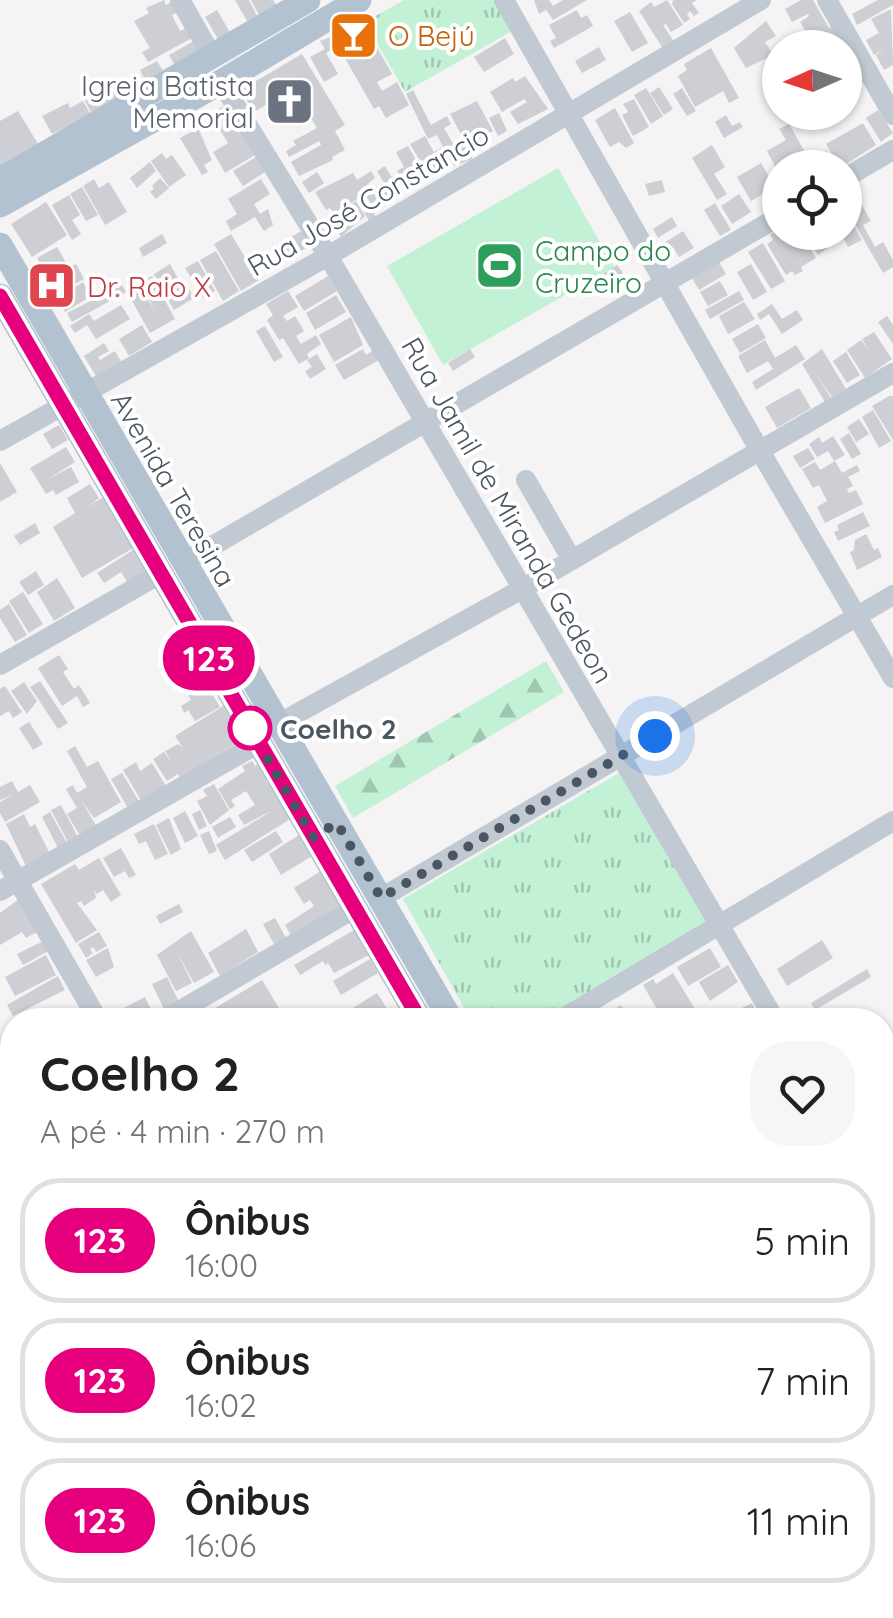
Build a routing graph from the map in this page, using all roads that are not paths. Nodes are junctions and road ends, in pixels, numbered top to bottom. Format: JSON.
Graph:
{"nodes":[{"id":1,"x":180,"y":0,"type":"edge"},
{"id":2,"x":308,"y":0,"type":"edge"},
{"id":3,"x":504,"y":0,"type":"edge"},
{"id":4,"x":760,"y":0,"type":"edge"},
{"id":5,"x":827,"y":0,"type":"edge"},
{"id":6,"x":345,"y":3,"type":"edge"},
{"id":7,"x":212,"y":56,"type":"junction"},
{"id":8,"x":220,"y":82,"type":"junction"},
{"id":9,"x":568,"y":116,"type":"junction"},
{"id":10,"x":893,"y":116,"type":"edge"},
{"id":11,"x":893,"y":150,"type":"edge"},
{"id":12,"x":862,"y":168,"type":"edge"},
{"id":13,"x":0,"y":180,"type":"edge"},
{"id":14,"x":0,"y":205,"type":"edge"},
{"id":15,"x":762,"y":226,"type":"edge"},
{"id":16,"x":0,"y":245,"type":"edge"},
{"id":17,"x":328,"y":256,"type":"junction"},
{"id":18,"x":664,"y":283,"type":"junction"},
{"id":19,"x":0,"y":296,"type":"edge"},
{"id":20,"x":893,"y":373,"type":"edge"},
{"id":21,"x":72,"y":399,"type":"junction"},
{"id":22,"x":424,"y":423,"type":"junction"},
{"id":23,"x":0,"y":441,"type":"edge"},
{"id":24,"x":760,"y":452,"type":"junction"},
{"id":25,"x":526,"y":480,"type":"dead end"},
{"id":26,"x":572,"y":560,"type":"junction"},
{"id":27,"x":172,"y":568,"type":"junction"},
{"id":28,"x":522,"y":589,"type":"junction"},
{"id":29,"x":893,"y":596,"type":"edge"},
{"id":30,"x":857,"y":616,"type":"junction"},
{"id":31,"x":0,"y":665,"type":"edge"},
{"id":32,"x":893,"y":678,"type":"edge"},
{"id":33,"x":278,"y":724,"type":"junction"},
{"id":34,"x":258,"y":743,"type":"junction"},
{"id":35,"x":621,"y":757,"type":"junction"},
{"id":36,"x":893,"y":822,"type":"edge"},
{"id":37,"x":337,"y":823,"type":"junction"},
{"id":38,"x":313,"y":837,"type":"junction"},
{"id":39,"x":0,"y":850,"type":"edge"},
{"id":40,"x":9,"y":886,"type":"edge"},
{"id":41,"x":381,"y":898,"type":"junction"},
{"id":42,"x":354,"y":908,"type":"junction"},
{"id":43,"x":719,"y":924,"type":"junction"},
{"id":44,"x":90,"y":1008,"type":"edge"},
{"id":45,"x":184,"y":1008,"type":"edge"},
{"id":46,"x":413,"y":1008,"type":"edge"},
{"id":47,"x":443,"y":1008,"type":"edge"},
{"id":48,"x":580,"y":1008,"type":"edge"},
{"id":49,"x":768,"y":1008,"type":"edge"}],
"edges":[{"from":1,"to":7,"type":"street"},
{"from":2,"to":7,"type":"main road"},
{"from":3,"to":9,"type":"street"},
{"from":4,"to":9,"type":"street","name":"Rua José Constancio"},
{"from":5,"to":10,"type":"street"},
{"from":6,"to":8,"type":"main road"},
{"from":7,"to":13,"type":"main road"},
{"from":8,"to":14,"type":"main road"},
{"from":8,"to":17,"type":"street","name":"Rua Jamil de Miranda Gedeon"},
{"from":9,"to":17,"type":"street","name":"Rua José Constancio"},
{"from":9,"to":18,"type":"street"},
{"from":11,"to":12,"type":"street"},
{"from":15,"to":18,"type":"street"},
{"from":16,"to":21,"type":"main road","name":"Avenida Teresina"},
{"from":17,"to":21,"type":"street","name":"Rua José Constancio"},
{"from":17,"to":22,"type":"street","name":"Rua Jamil de Miranda Gedeon"},
{"from":18,"to":22,"type":"street"},
{"from":18,"to":24,"type":"street"},
{"from":19,"to":21,"type":"main road","name":"Avenida Teresina"},
{"from":20,"to":24,"type":"street"},
{"from":21,"to":23,"type":"street","name":"Rua José Constancio"},
{"from":21,"to":27,"type":"main road","name":"Avenida Teresina"},
{"from":22,"to":27,"type":"street"},
{"from":22,"to":28,"type":"street","name":"Rua Jamil de Miranda Gedeon"},
{"from":24,"to":26,"type":"street"},
{"from":24,"to":30,"type":"street"},
{"from":25,"to":26,"type":"street"},
{"from":26,"to":28,"type":"street"},
{"from":27,"to":31,"type":"street"},
{"from":27,"to":33,"type":"main road","name":"Avenida Teresina"},
{"from":27,"to":34,"type":"main road","name":"Avenida Teresina"},
{"from":28,"to":33,"type":"street"},
{"from":28,"to":35,"type":"street","name":"Rua Jamil de Miranda Gedeon"},
{"from":29,"to":30,"type":"street"},
{"from":30,"to":32,"type":"street"},
{"from":30,"to":35,"type":"street"},
{"from":33,"to":37,"type":"main road","name":"Avenida Teresina"},
{"from":34,"to":38,"type":"main road","name":"Avenida Teresina"},
{"from":34,"to":40,"type":"street"},
{"from":35,"to":41,"type":"street"},
{"from":35,"to":43,"type":"street","name":"Rua Jamil de Miranda Gedeon"},
{"from":36,"to":43,"type":"street"},
{"from":37,"to":38,"type":"main road"},
{"from":37,"to":41,"type":"main road","name":"Avenida Teresina"},
{"from":38,"to":42,"type":"main road","name":"Avenida Teresina"},
{"from":39,"to":40,"type":"street"},
{"from":40,"to":44,"type":"street"},
{"from":41,"to":47,"type":"main road","name":"Avenida Teresina"},
{"from":42,"to":45,"type":"street"},
{"from":42,"to":46,"type":"main road","name":"Avenida Teresina"},
{"from":43,"to":48,"type":"street"},
{"from":43,"to":49,"type":"street","name":"Rua Jamil de Miranda Gedeon"}]}
